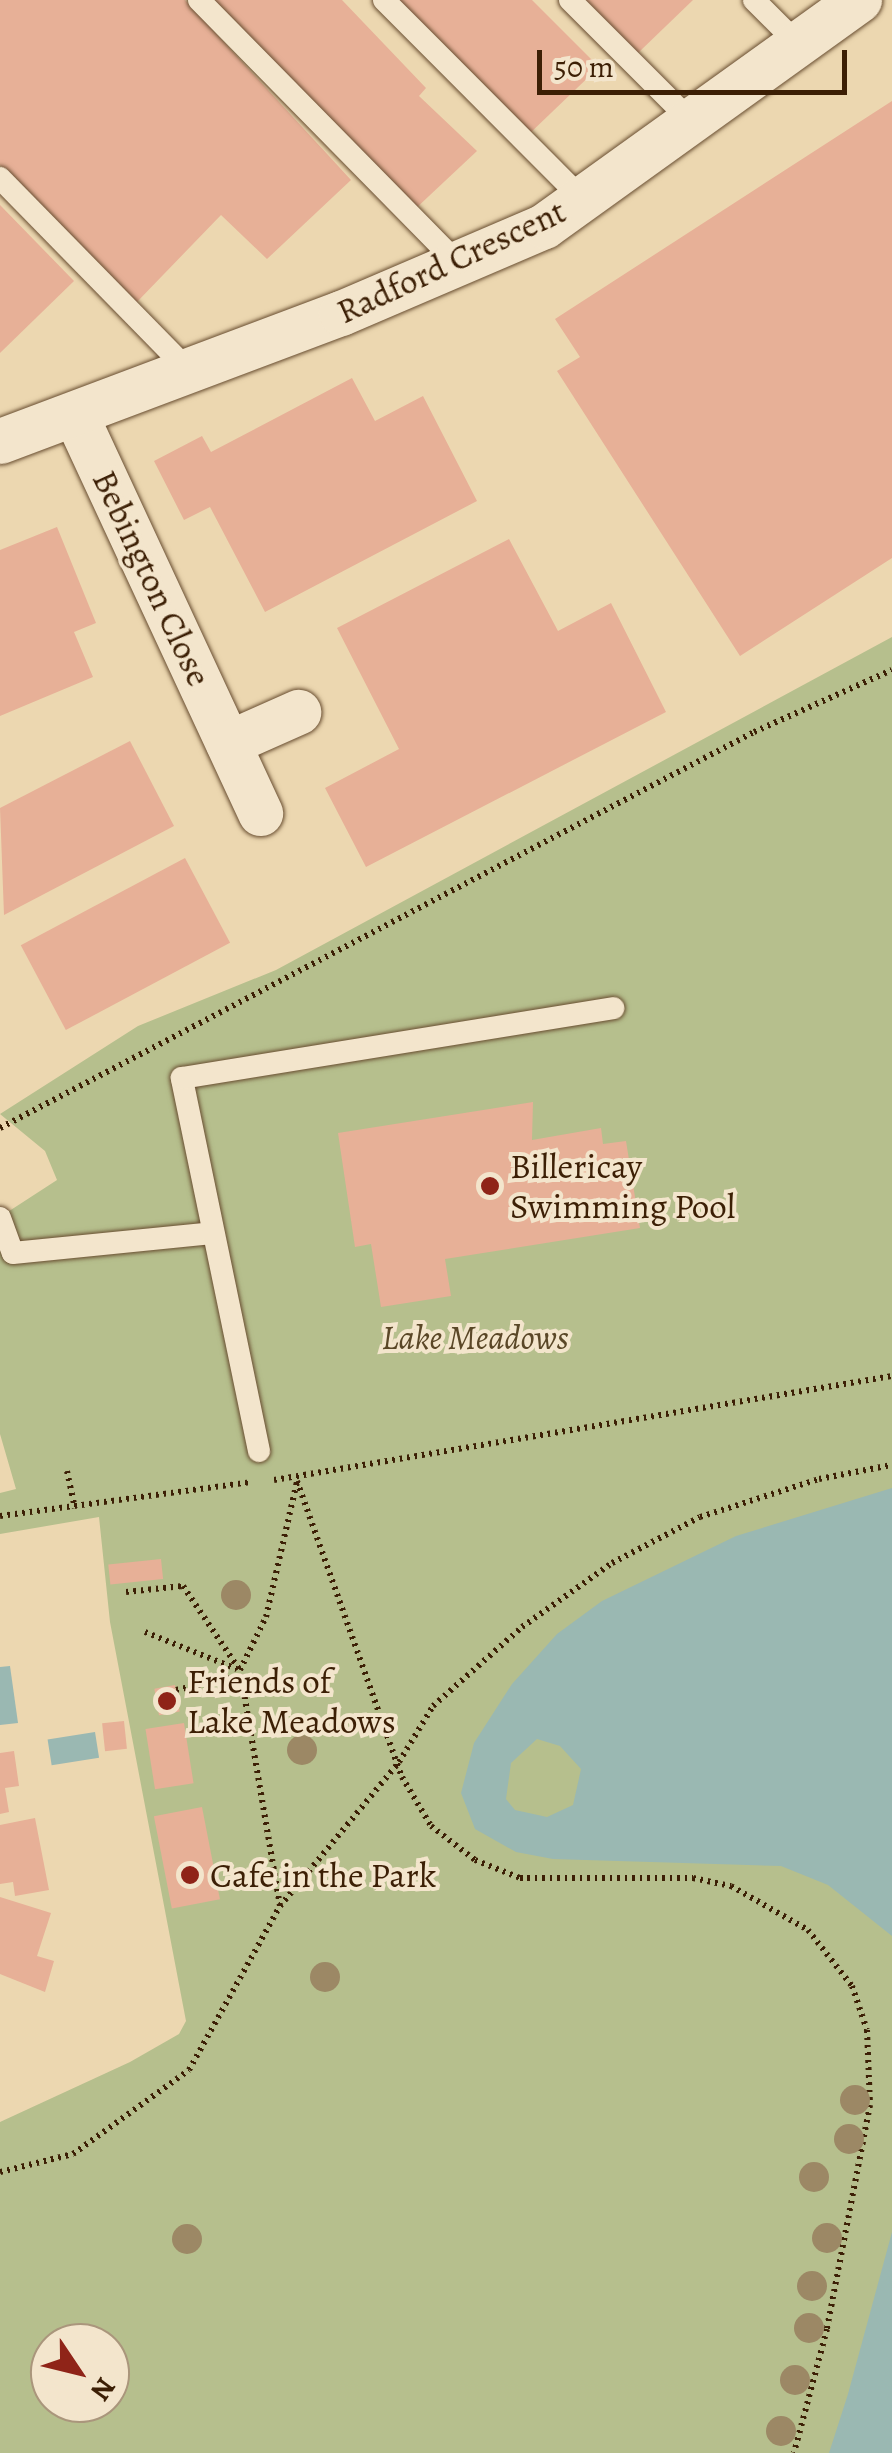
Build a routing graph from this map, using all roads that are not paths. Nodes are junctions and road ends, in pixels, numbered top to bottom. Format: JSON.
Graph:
{"nodes":[{"id":1,"x":199,"y":0,"type":"edge"},
{"id":2,"x":384,"y":0,"type":"edge"},
{"id":3,"x":570,"y":0,"type":"edge"},
{"id":4,"x":754,"y":0,"type":"edge"},
{"id":5,"x":859,"y":0,"type":"edge"},
{"id":6,"x":799,"y":45,"type":"junction"},
{"id":7,"x":692,"y":122,"type":"junction"},
{"id":8,"x":0,"y":178,"type":"edge"},
{"id":9,"x":582,"y":199,"type":"junction"},
{"id":10,"x":458,"y":263,"type":"junction"},
{"id":11,"x":189,"y":371,"type":"junction"},
{"id":12,"x":75,"y":414,"type":"junction"},
{"id":13,"x":0,"y":442,"type":"edge"},
{"id":14,"x":298,"y":712,"type":"dead end"},
{"id":15,"x":228,"y":743,"type":"junction"},
{"id":16,"x":260,"y":813,"type":"dead end"},
{"id":17,"x":612,"y":1008,"type":"dead end"},
{"id":18,"x":0,"y":1218,"type":"edge"},
{"id":19,"x":212,"y":1232,"type":"junction"},
{"id":20,"x":259,"y":1452,"type":"dead end"}],
"edges":[{"from":1,"to":10,"type":"lane"},
{"from":2,"to":9,"type":"lane"},
{"from":3,"to":7,"type":"lane"},
{"from":4,"to":6,"type":"lane"},
{"from":5,"to":6,"type":"street","name":"Radford Crescent"},
{"from":6,"to":7,"type":"street","name":"Radford Crescent"},
{"from":7,"to":9,"type":"street","name":"Radford Crescent"},
{"from":8,"to":11,"type":"lane"},
{"from":9,"to":10,"type":"street","name":"Radford Crescent"},
{"from":10,"to":11,"type":"street","name":"Radford Crescent"},
{"from":11,"to":12,"type":"street","name":"Radford Crescent"},
{"from":12,"to":13,"type":"street","name":"Radford Crescent"},
{"from":12,"to":15,"type":"street","name":"Bebington Close"},
{"from":14,"to":15,"type":"street"},
{"from":15,"to":16,"type":"street","name":"Bebington Close"},
{"from":17,"to":19,"type":"lane"},
{"from":18,"to":19,"type":"lane"},
{"from":19,"to":20,"type":"lane"}]}
